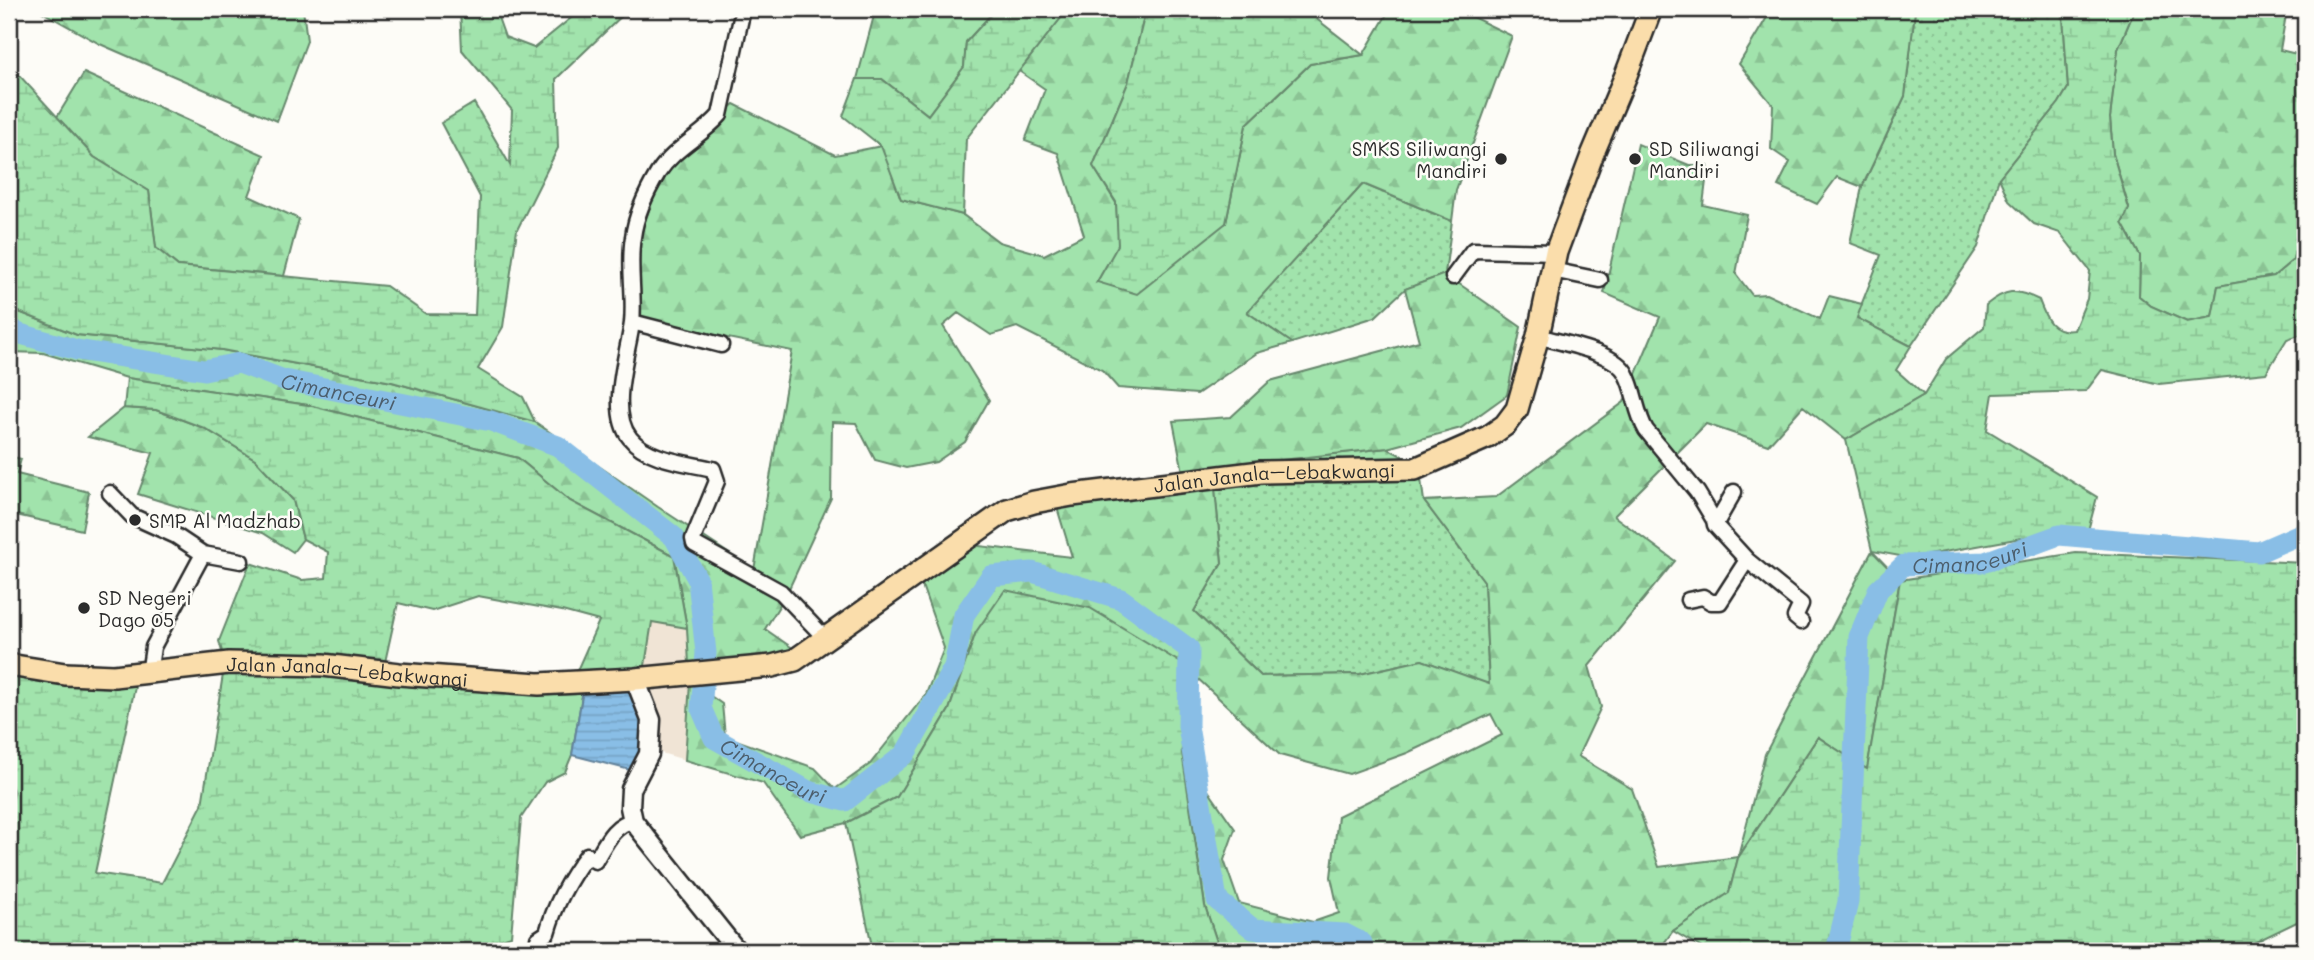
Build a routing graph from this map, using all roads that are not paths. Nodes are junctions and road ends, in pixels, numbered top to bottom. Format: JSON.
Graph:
{"nodes":[{"id":1,"x":743,"y":9,"type":"edge"},
{"id":2,"x":1651,"y":9,"type":"edge"},
{"id":3,"x":1554,"y":261,"type":"junction"},
{"id":4,"x":1453,"y":277,"type":"dead end"},
{"id":5,"x":1600,"y":280,"type":"dead end"},
{"id":6,"x":632,"y":322,"type":"junction"},
{"id":7,"x":1538,"y":336,"type":"junction"},
{"id":8,"x":721,"y":345,"type":"dead end"},
{"id":9,"x":1734,"y":492,"type":"dead end"},
{"id":10,"x":110,"y":493,"type":"dead end"},
{"id":11,"x":1715,"y":525,"type":"junction"},
{"id":12,"x":203,"y":554,"type":"junction"},
{"id":13,"x":1747,"y":560,"type":"junction"},
{"id":14,"x":241,"y":561,"type":"dead end"},
{"id":15,"x":1688,"y":600,"type":"dead end"},
{"id":16,"x":1801,"y":622,"type":"dead end"},
{"id":17,"x":826,"y":639,"type":"junction"},
{"id":18,"x":9,"y":665,"type":"edge"},
{"id":19,"x":149,"y":674,"type":"junction"},
{"id":20,"x":635,"y":679,"type":"junction"},
{"id":21,"x":633,"y":821,"type":"junction"},
{"id":22,"x":537,"y":951,"type":"edge"},
{"id":23,"x":737,"y":951,"type":"edge"}],
"edges":[{"from":1,"to":6,"type":"street"},
{"from":2,"to":3,"type":"main road","name":"Jalan Janala–Lebakwangi"},
{"from":3,"to":4,"type":"street"},
{"from":3,"to":5,"type":"street"},
{"from":3,"to":7,"type":"main road","name":"Jalan Janala–Lebakwangi"},
{"from":6,"to":8,"type":"street"},
{"from":6,"to":17,"type":"street"},
{"from":7,"to":11,"type":"street"},
{"from":7,"to":17,"type":"main road","name":"Jalan Janala–Lebakwangi"},
{"from":9,"to":11,"type":"street"},
{"from":10,"to":12,"type":"street"},
{"from":11,"to":13,"type":"street"},
{"from":12,"to":14,"type":"street"},
{"from":12,"to":19,"type":"street"},
{"from":13,"to":15,"type":"street"},
{"from":13,"to":16,"type":"street"},
{"from":17,"to":20,"type":"main road","name":"Jalan Janala–Lebakwangi"},
{"from":18,"to":19,"type":"main road","name":"Jalan Janala–Lebakwangi"},
{"from":19,"to":20,"type":"main road","name":"Jalan Janala–Lebakwangi"},
{"from":20,"to":21,"type":"street"},
{"from":21,"to":22,"type":"street"},
{"from":21,"to":23,"type":"street"}]}
